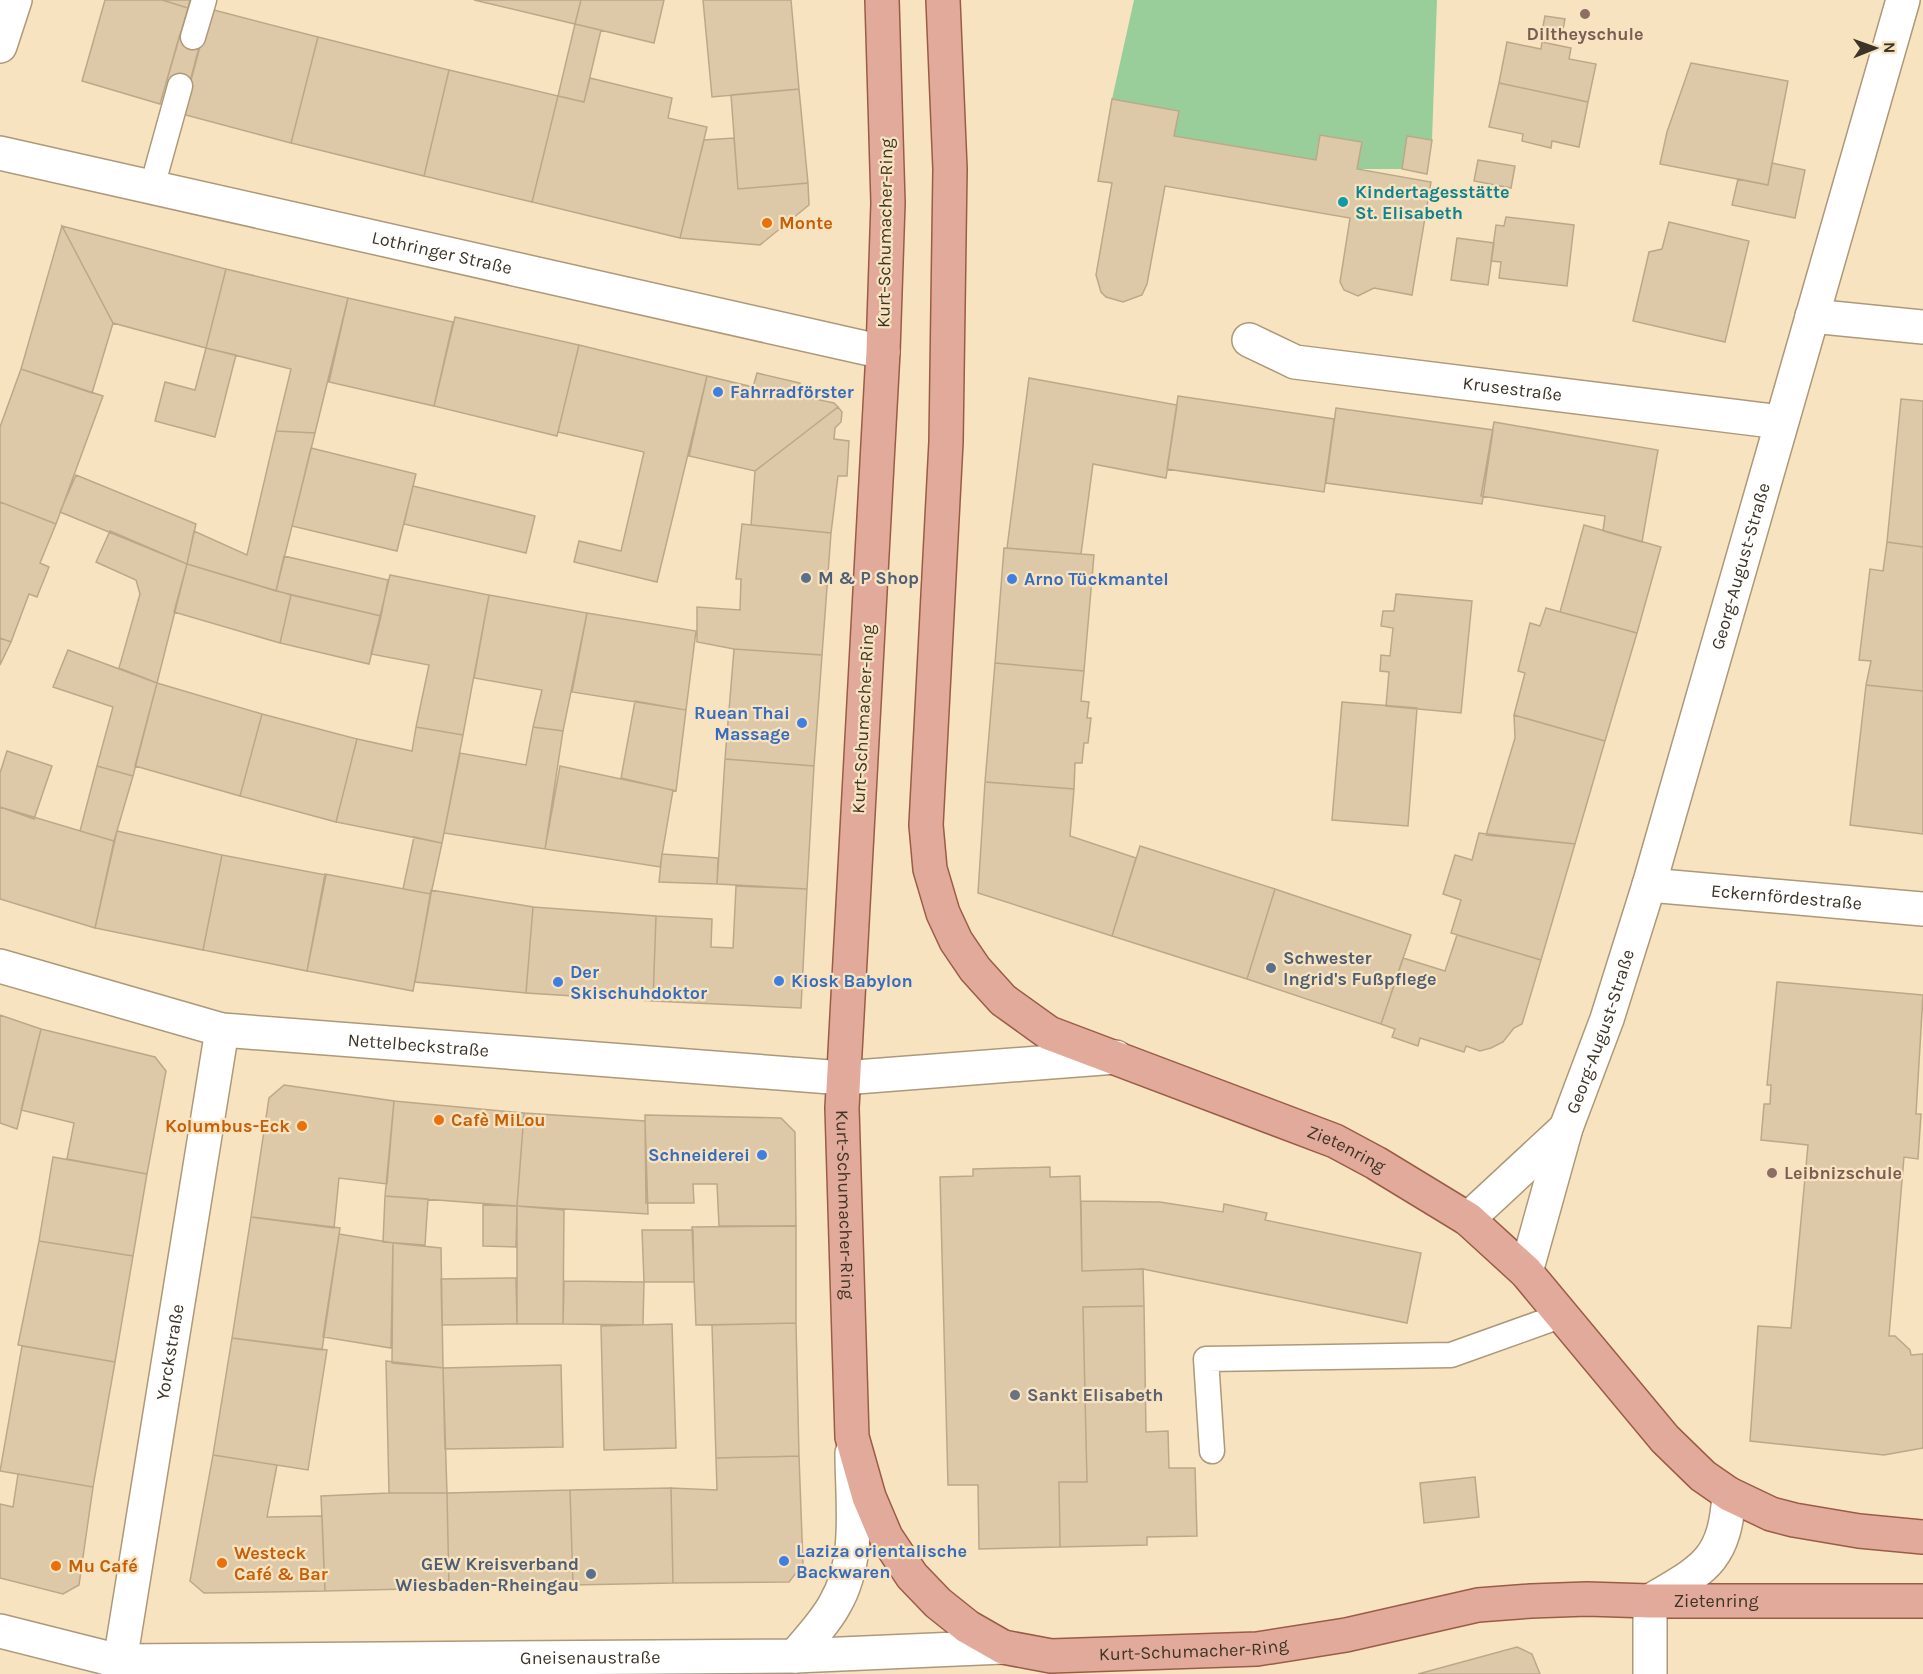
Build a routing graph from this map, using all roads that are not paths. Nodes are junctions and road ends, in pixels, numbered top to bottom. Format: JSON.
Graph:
{"nodes":[{"id":1,"x":15,"y":0,"type":"edge"},
{"id":2,"x":204,"y":0,"type":"edge"},
{"id":3,"x":882,"y":0,"type":"edge"},
{"id":4,"x":943,"y":0,"type":"edge"},
{"id":5,"x":1903,"y":0,"type":"edge"},
{"id":6,"x":194,"y":37,"type":"dead end"},
{"id":7,"x":0,"y":46,"type":"edge"},
{"id":8,"x":180,"y":86,"type":"dead end"},
{"id":9,"x":0,"y":153,"type":"edge"},
{"id":10,"x":152,"y":187,"type":"junction"},
{"id":11,"x":1812,"y":316,"type":"junction"},
{"id":12,"x":1923,"y":327,"type":"edge"},
{"id":13,"x":1249,"y":339,"type":"dead end"},
{"id":14,"x":883,"y":352,"type":"junction"},
{"id":15,"x":1780,"y":422,"type":"junction"},
{"id":16,"x":1649,"y":885,"type":"junction"},
{"id":17,"x":1923,"y":909,"type":"edge"},
{"id":18,"x":0,"y":966,"type":"edge"},
{"id":19,"x":222,"y":1030,"type":"junction"},
{"id":20,"x":1116,"y":1057,"type":"junction"},
{"id":21,"x":843,"y":1078,"type":"junction"},
{"id":22,"x":1566,"y":1128,"type":"junction"},
{"id":23,"x":1468,"y":1219,"type":"junction"},
{"id":24,"x":1526,"y":1272,"type":"junction"},
{"id":25,"x":1560,"y":1316,"type":"junction"},
{"id":26,"x":852,"y":1437,"type":"junction"},
{"id":27,"x":1212,"y":1451,"type":"dead end"},
{"id":28,"x":1729,"y":1494,"type":"junction"},
{"id":29,"x":1923,"y":1537,"type":"edge"},
{"id":30,"x":1650,"y":1601,"type":"junction"},
{"id":31,"x":1923,"y":1601,"type":"edge"},
{"id":32,"x":0,"y":1631,"type":"edge"},
{"id":33,"x":1003,"y":1647,"type":"junction"},
{"id":34,"x":795,"y":1656,"type":"junction"},
{"id":35,"x":868,"y":1663,"type":"edge"},
{"id":36,"x":118,"y":1668,"type":"edge"},
{"id":37,"x":1650,"y":1674,"type":"edge"}],
"edges":[{"from":1,"to":7,"type":"street"},
{"from":2,"to":6,"type":"lane"},
{"from":3,"to":14,"type":"main road","name":"Kurt-Schumacher-Ring"},
{"from":4,"to":20,"type":"main road"},
{"from":5,"to":11,"type":"street","name":"Georg-August-Straße"},
{"from":8,"to":10,"type":"lane"},
{"from":9,"to":10,"type":"street","name":"Lothringer Straße"},
{"from":10,"to":14,"type":"street","name":"Lothringer Straße"},
{"from":11,"to":12,"type":"street"},
{"from":11,"to":15,"type":"street","name":"Georg-August-Straße"},
{"from":13,"to":15,"type":"street","name":"Krusestraße"},
{"from":14,"to":21,"type":"main road","name":"Kurt-Schumacher-Ring"},
{"from":15,"to":16,"type":"street","name":"Georg-August-Straße"},
{"from":16,"to":17,"type":"street","name":"Eckernfördestraße"},
{"from":16,"to":22,"type":"street","name":"Georg-August-Straße"},
{"from":18,"to":19,"type":"street","name":"Nettelbeckstraße"},
{"from":19,"to":21,"type":"street","name":"Nettelbeckstraße"},
{"from":19,"to":36,"type":"street","name":"Yorckstraße"},
{"from":20,"to":21,"type":"street","name":"Zietenring"},
{"from":20,"to":23,"type":"main road","name":"Zietenring"},
{"from":21,"to":26,"type":"main road","name":"Kurt-Schumacher-Ring"},
{"from":22,"to":23,"type":"street","name":"Georg-August-Straße"},
{"from":22,"to":24,"type":"street","name":"Georg-August-Straße"},
{"from":23,"to":24,"type":"main road","name":"Zietenring"},
{"from":24,"to":25,"type":"main road","name":"Zietenring"},
{"from":25,"to":27,"type":"lane"},
{"from":25,"to":28,"type":"main road","name":"Zietenring"},
{"from":26,"to":33,"type":"main road","name":"Kurt-Schumacher-Ring"},
{"from":26,"to":34,"type":"street","name":"Kurt-Schumacher-Ring"},
{"from":28,"to":29,"type":"main road","name":"Zietenring"},
{"from":28,"to":30,"type":"street","name":"Zietenring"},
{"from":30,"to":31,"type":"main road","name":"Zietenring"},
{"from":30,"to":33,"type":"main road","name":"Kurt-Schumacher-Ring"},
{"from":30,"to":37,"type":"street"},
{"from":32,"to":36,"type":"street","name":"Gneisenaustraße"},
{"from":33,"to":35,"type":"street","name":"Gneisenaustraße"},
{"from":34,"to":35,"type":"street","name":"Gneisenaustraße"},
{"from":34,"to":36,"type":"street","name":"Gneisenaustraße"}]}
